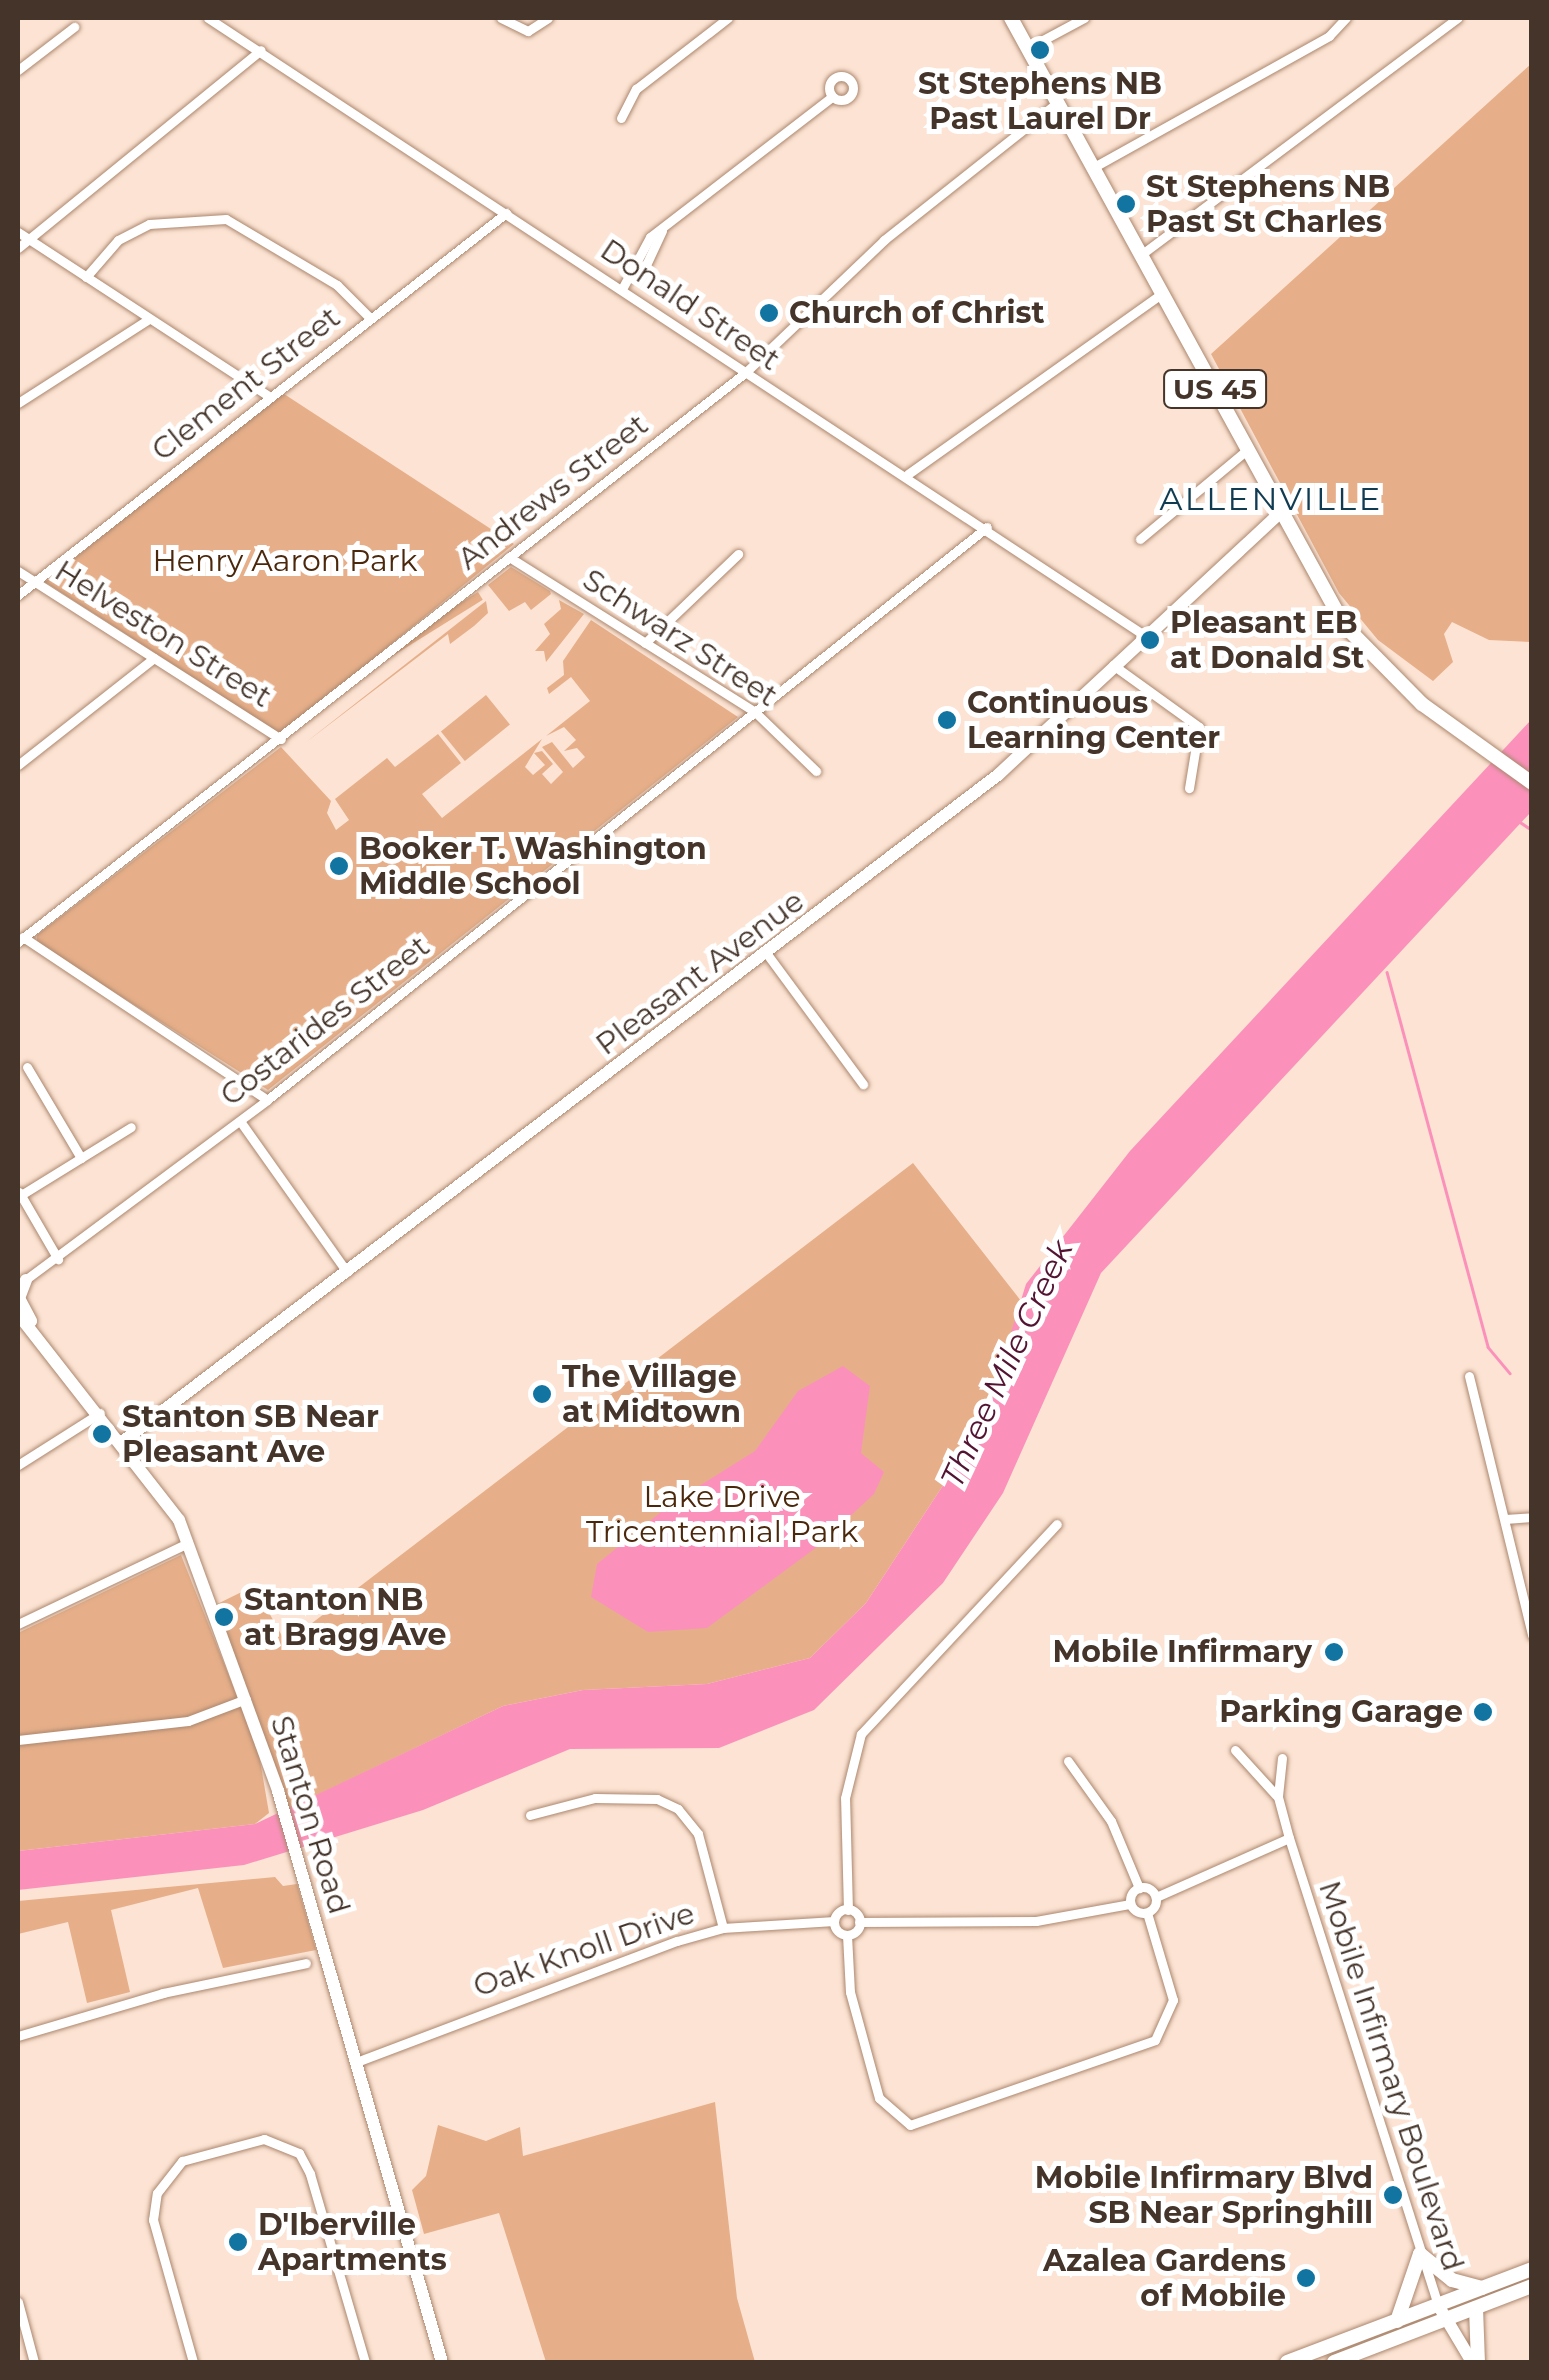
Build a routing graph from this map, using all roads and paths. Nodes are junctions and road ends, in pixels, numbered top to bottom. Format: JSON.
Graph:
{"nodes":[{"id":1,"x":208,"y":18,"type":"edge"},
{"id":2,"x":501,"y":18,"type":"edge"},
{"id":3,"x":548,"y":18,"type":"edge"},
{"id":4,"x":728,"y":18,"type":"edge"},
{"id":5,"x":1011,"y":18,"type":"edge"},
{"id":6,"x":1084,"y":18,"type":"edge"},
{"id":7,"x":1346,"y":18,"type":"edge"},
{"id":8,"x":1458,"y":18,"type":"edge"},
{"id":9,"x":74,"y":27,"type":"dead end"},
{"id":10,"x":1028,"y":48,"type":"junction"},
{"id":11,"x":261,"y":50,"type":"junction"},
{"id":12,"x":18,"y":70,"type":"edge"},
{"id":13,"x":832,"y":97,"type":"dead end"},
{"id":14,"x":1058,"y":102,"type":"junction"},
{"id":15,"x":621,"y":118,"type":"dead end"},
{"id":16,"x":1094,"y":167,"type":"junction"},
{"id":17,"x":506,"y":212,"type":"junction"},
{"id":18,"x":18,"y":232,"type":"edge"},
{"id":19,"x":28,"y":239,"type":"junction"},
{"id":20,"x":18,"y":248,"type":"edge"},
{"id":21,"x":1142,"y":254,"type":"junction"},
{"id":22,"x":86,"y":277,"type":"junction"},
{"id":23,"x":622,"y":290,"type":"junction"},
{"id":24,"x":1163,"y":292,"type":"junction"},
{"id":25,"x":370,"y":318,"type":"junction"},
{"id":26,"x":149,"y":320,"type":"junction"},
{"id":27,"x":746,"y":372,"type":"junction"},
{"id":28,"x":268,"y":396,"type":"junction"},
{"id":29,"x":18,"y":403,"type":"edge"},
{"id":30,"x":1248,"y":450,"type":"junction"},
{"id":31,"x":908,"y":474,"type":"junction"},
{"id":32,"x":1280,"y":513,"type":"junction"},
{"id":33,"x":987,"y":527,"type":"junction"},
{"id":34,"x":1140,"y":540,"type":"dead end"},
{"id":35,"x":738,"y":554,"type":"dead end"},
{"id":36,"x":510,"y":556,"type":"junction"},
{"id":37,"x":18,"y":571,"type":"edge"},
{"id":38,"x":36,"y":583,"type":"junction"},
{"id":39,"x":18,"y":595,"type":"edge"},
{"id":40,"x":1144,"y":635,"type":"junction"},
{"id":41,"x":645,"y":643,"type":"junction"},
{"id":42,"x":154,"y":658,"type":"junction"},
{"id":43,"x":1113,"y":665,"type":"junction"},
{"id":44,"x":755,"y":712,"type":"junction"},
{"id":45,"x":281,"y":739,"type":"junction"},
{"id":46,"x":18,"y":765,"type":"edge"},
{"id":47,"x":816,"y":770,"type":"dead end"},
{"id":48,"x":1532,"y":783,"type":"edge"},
{"id":49,"x":1190,"y":788,"type":"dead end"},
{"id":50,"x":20,"y":940,"type":"edge"},
{"id":51,"x":767,"y":954,"type":"junction"},
{"id":52,"x":27,"y":1067,"type":"dead end"},
{"id":53,"x":863,"y":1084,"type":"dead end"},
{"id":54,"x":267,"y":1100,"type":"junction"},
{"id":55,"x":240,"y":1120,"type":"junction"},
{"id":56,"x":131,"y":1127,"type":"dead end"},
{"id":57,"x":81,"y":1158,"type":"junction"},
{"id":58,"x":19,"y":1192,"type":"edge"},
{"id":59,"x":58,"y":1260,"type":"junction"},
{"id":60,"x":347,"y":1272,"type":"junction"},
{"id":61,"x":22,"y":1282,"type":"edge"},
{"id":62,"x":18,"y":1314,"type":"edge"},
{"id":63,"x":18,"y":1322,"type":"edge"},
{"id":64,"x":34,"y":1328,"type":"junction"},
{"id":65,"x":1470,"y":1376,"type":"dead end"},
{"id":66,"x":100,"y":1413,"type":"junction"},
{"id":67,"x":122,"y":1442,"type":"junction"},
{"id":68,"x":18,"y":1465,"type":"edge"},
{"id":69,"x":1526,"y":1517,"type":"edge"},
{"id":70,"x":1505,"y":1519,"type":"junction"},
{"id":71,"x":1057,"y":1524,"type":"dead end"},
{"id":72,"x":188,"y":1543,"type":"junction"},
{"id":73,"x":18,"y":1624,"type":"edge"},
{"id":74,"x":1532,"y":1634,"type":"edge"},
{"id":75,"x":249,"y":1698,"type":"junction"},
{"id":76,"x":18,"y":1740,"type":"edge"},
{"id":77,"x":1235,"y":1750,"type":"dead end"},
{"id":78,"x":1282,"y":1758,"type":"dead end"},
{"id":79,"x":1068,"y":1761,"type":"dead end"},
{"id":80,"x":1278,"y":1798,"type":"junction"},
{"id":81,"x":530,"y":1815,"type":"dead end"},
{"id":82,"x":1289,"y":1838,"type":"junction"},
{"id":83,"x":1139,"y":1888,"type":"junction"},
{"id":84,"x":1156,"y":1897,"type":"junction"},
{"id":85,"x":1130,"y":1904,"type":"junction"},
{"id":86,"x":848,"y":1910,"type":"junction"},
{"id":87,"x":1147,"y":1913,"type":"junction"},
{"id":88,"x":834,"y":1921,"type":"junction"},
{"id":89,"x":860,"y":1922,"type":"junction"},
{"id":90,"x":723,"y":1928,"type":"junction"},
{"id":91,"x":846,"y":1935,"type":"junction"},
{"id":92,"x":306,"y":1963,"type":"dead end"},
{"id":93,"x":18,"y":2036,"type":"edge"},
{"id":94,"x":359,"y":2061,"type":"junction"},
{"id":95,"x":1420,"y":2254,"type":"junction"},
{"id":96,"x":1532,"y":2269,"type":"edge"},
{"id":97,"x":1532,"y":2286,"type":"edge"},
{"id":98,"x":1483,"y":2288,"type":"junction"},
{"id":99,"x":18,"y":2302,"type":"edge"},
{"id":100,"x":1438,"y":2305,"type":"junction"},
{"id":101,"x":1476,"y":2308,"type":"junction"},
{"id":102,"x":1446,"y":2320,"type":"junction"},
{"id":103,"x":1397,"y":2321,"type":"junction"},
{"id":104,"x":34,"y":2362,"type":"edge"},
{"id":105,"x":193,"y":2362,"type":"edge"},
{"id":106,"x":365,"y":2362,"type":"edge"},
{"id":107,"x":442,"y":2362,"type":"edge"},
{"id":108,"x":1287,"y":2362,"type":"edge"},
{"id":109,"x":1334,"y":2362,"type":"edge"},
{"id":110,"x":1475,"y":2362,"type":"edge"}],
"edges":[{"from":1,"to":11,"type":"street","name":"Donald Street"},
{"from":2,"to":3,"type":"street"},
{"from":4,"to":15,"type":"street"},
{"from":5,"to":10,"type":"main road","number":"US 45"},
{"from":6,"to":10,"type":"street"},
{"from":7,"to":16,"type":"street"},
{"from":8,"to":21,"type":"street"},
{"from":9,"to":12,"type":"street"},
{"from":10,"to":14,"type":"main road","number":"US 45"},
{"from":11,"to":17,"type":"street","name":"Donald Street"},
{"from":11,"to":19,"type":"street"},
{"from":13,"to":23,"type":"street"},
{"from":14,"to":16,"type":"main road","number":"US 45"},
{"from":14,"to":27,"type":"street","name":"Andrews Street"},
{"from":16,"to":21,"type":"main road","number":"US 45"},
{"from":17,"to":23,"type":"street","name":"Donald Street"},
{"from":17,"to":25,"type":"street","name":"Clement Street"},
{"from":18,"to":19,"type":"street"},
{"from":19,"to":20,"type":"street"},
{"from":19,"to":22,"type":"street"},
{"from":21,"to":24,"type":"main road","number":"US 45"},
{"from":22,"to":25,"type":"street"},
{"from":22,"to":26,"type":"street"},
{"from":23,"to":27,"type":"street","name":"Donald Street"},
{"from":24,"to":30,"type":"main road","number":"US 45"},
{"from":24,"to":31,"type":"street"},
{"from":25,"to":28,"type":"street","name":"Clement Street"},
{"from":26,"to":28,"type":"street"},
{"from":26,"to":29,"type":"street"},
{"from":27,"to":31,"type":"street","name":"Donald Street"},
{"from":27,"to":36,"type":"street","name":"Andrews Street"},
{"from":28,"to":38,"type":"street","name":"Clement Street"},
{"from":30,"to":32,"type":"main road","number":"US 45"},
{"from":30,"to":34,"type":"street"},
{"from":31,"to":33,"type":"street","name":"Donald Street"},
{"from":32,"to":40,"type":"street","name":"Pleasant Avenue"},
{"from":32,"to":48,"type":"main road","number":"US 45"},
{"from":33,"to":40,"type":"street","name":"Donald Street"},
{"from":33,"to":44,"type":"street","name":"Costarides Street"},
{"from":35,"to":41,"type":"street"},
{"from":36,"to":41,"type":"street","name":"Schwarz Street"},
{"from":36,"to":45,"type":"street","name":"Andrews Street"},
{"from":37,"to":38,"type":"street","name":"Helveston Street"},
{"from":38,"to":39,"type":"street","name":"Clement Street"},
{"from":38,"to":42,"type":"street","name":"Helveston Street"},
{"from":40,"to":43,"type":"street","name":"Pleasant Avenue"},
{"from":41,"to":44,"type":"street","name":"Schwarz Street"},
{"from":42,"to":45,"type":"street","name":"Helveston Street"},
{"from":42,"to":46,"type":"street"},
{"from":43,"to":49,"type":"street"},
{"from":43,"to":51,"type":"street","name":"Pleasant Avenue"},
{"from":44,"to":47,"type":"street","name":"Schwarz Street"},
{"from":44,"to":54,"type":"street","name":"Costarides Street"},
{"from":45,"to":50,"type":"street","name":"Andrews Street"},
{"from":50,"to":54,"type":"street"},
{"from":51,"to":53,"type":"street"},
{"from":51,"to":60,"type":"street","name":"Pleasant Avenue"},
{"from":52,"to":57,"type":"street"},
{"from":54,"to":55,"type":"street","name":"Costarides Street"},
{"from":55,"to":59,"type":"street","name":"Costarides Street"},
{"from":55,"to":60,"type":"street"},
{"from":56,"to":57,"type":"street"},
{"from":57,"to":58,"type":"street"},
{"from":58,"to":59,"type":"street"},
{"from":59,"to":61,"type":"street","name":"Costarides Street"},
{"from":60,"to":67,"type":"street","name":"Pleasant Avenue"},
{"from":61,"to":64,"type":"street","name":"Stanton Road"},
{"from":62,"to":64,"type":"street","name":"Stanton Road"},
{"from":63,"to":64,"type":"street"},
{"from":64,"to":66,"type":"street","name":"Stanton Road"},
{"from":65,"to":70,"type":"street"},
{"from":66,"to":67,"type":"street","name":"Stanton Road"},
{"from":66,"to":68,"type":"street"},
{"from":67,"to":72,"type":"street","name":"Stanton Road"},
{"from":69,"to":70,"type":"street"},
{"from":70,"to":74,"type":"street"},
{"from":71,"to":86,"type":"street"},
{"from":72,"to":73,"type":"street"},
{"from":72,"to":75,"type":"street","name":"Stanton Road"},
{"from":75,"to":76,"type":"street"},
{"from":75,"to":94,"type":"street","name":"Stanton Road"},
{"from":77,"to":80,"type":"street","name":"Mobile Infirmary Boulevard"},
{"from":78,"to":80,"type":"street","name":"Mobile Infirmary Boulevard"},
{"from":79,"to":83,"type":"street"},
{"from":80,"to":82,"type":"street","name":"Mobile Infirmary Boulevard"},
{"from":81,"to":90,"type":"street"},
{"from":82,"to":84,"type":"street"},
{"from":82,"to":95,"type":"street","name":"Mobile Infirmary Boulevard"},
{"from":83,"to":84,"type":"street"},
{"from":83,"to":85,"type":"street"},
{"from":84,"to":87,"type":"street"},
{"from":85,"to":87,"type":"street"},
{"from":85,"to":89,"type":"street"},
{"from":86,"to":88,"type":"street"},
{"from":86,"to":89,"type":"street"},
{"from":87,"to":91,"type":"street"},
{"from":88,"to":90,"type":"street","name":"Oak Knoll Drive"},
{"from":88,"to":91,"type":"street"},
{"from":89,"to":91,"type":"street"},
{"from":90,"to":94,"type":"street","name":"Oak Knoll Drive"},
{"from":92,"to":93,"type":"street"},
{"from":94,"to":107,"type":"street","name":"Stanton Road"},
{"from":95,"to":98,"type":"main road"},
{"from":95,"to":100,"type":"street","name":"Mobile Infirmary Boulevard"},
{"from":95,"to":103,"type":"main road"},
{"from":96,"to":98,"type":"main road"},
{"from":97,"to":101,"type":"main road"},
{"from":98,"to":100,"type":"main road"},
{"from":99,"to":104,"type":"street"},
{"from":100,"to":102,"type":"street","name":"Mobile Infirmary Boulevard"},
{"from":100,"to":103,"type":"main road"},
{"from":101,"to":102,"type":"main road"},
{"from":101,"to":110,"type":"main road"},
{"from":102,"to":109,"type":"main road"},
{"from":102,"to":110,"type":"street","name":"Mobile Infirmary Boulevard"},
{"from":103,"to":108,"type":"main road"},
{"from":105,"to":106,"type":"street"}]}
